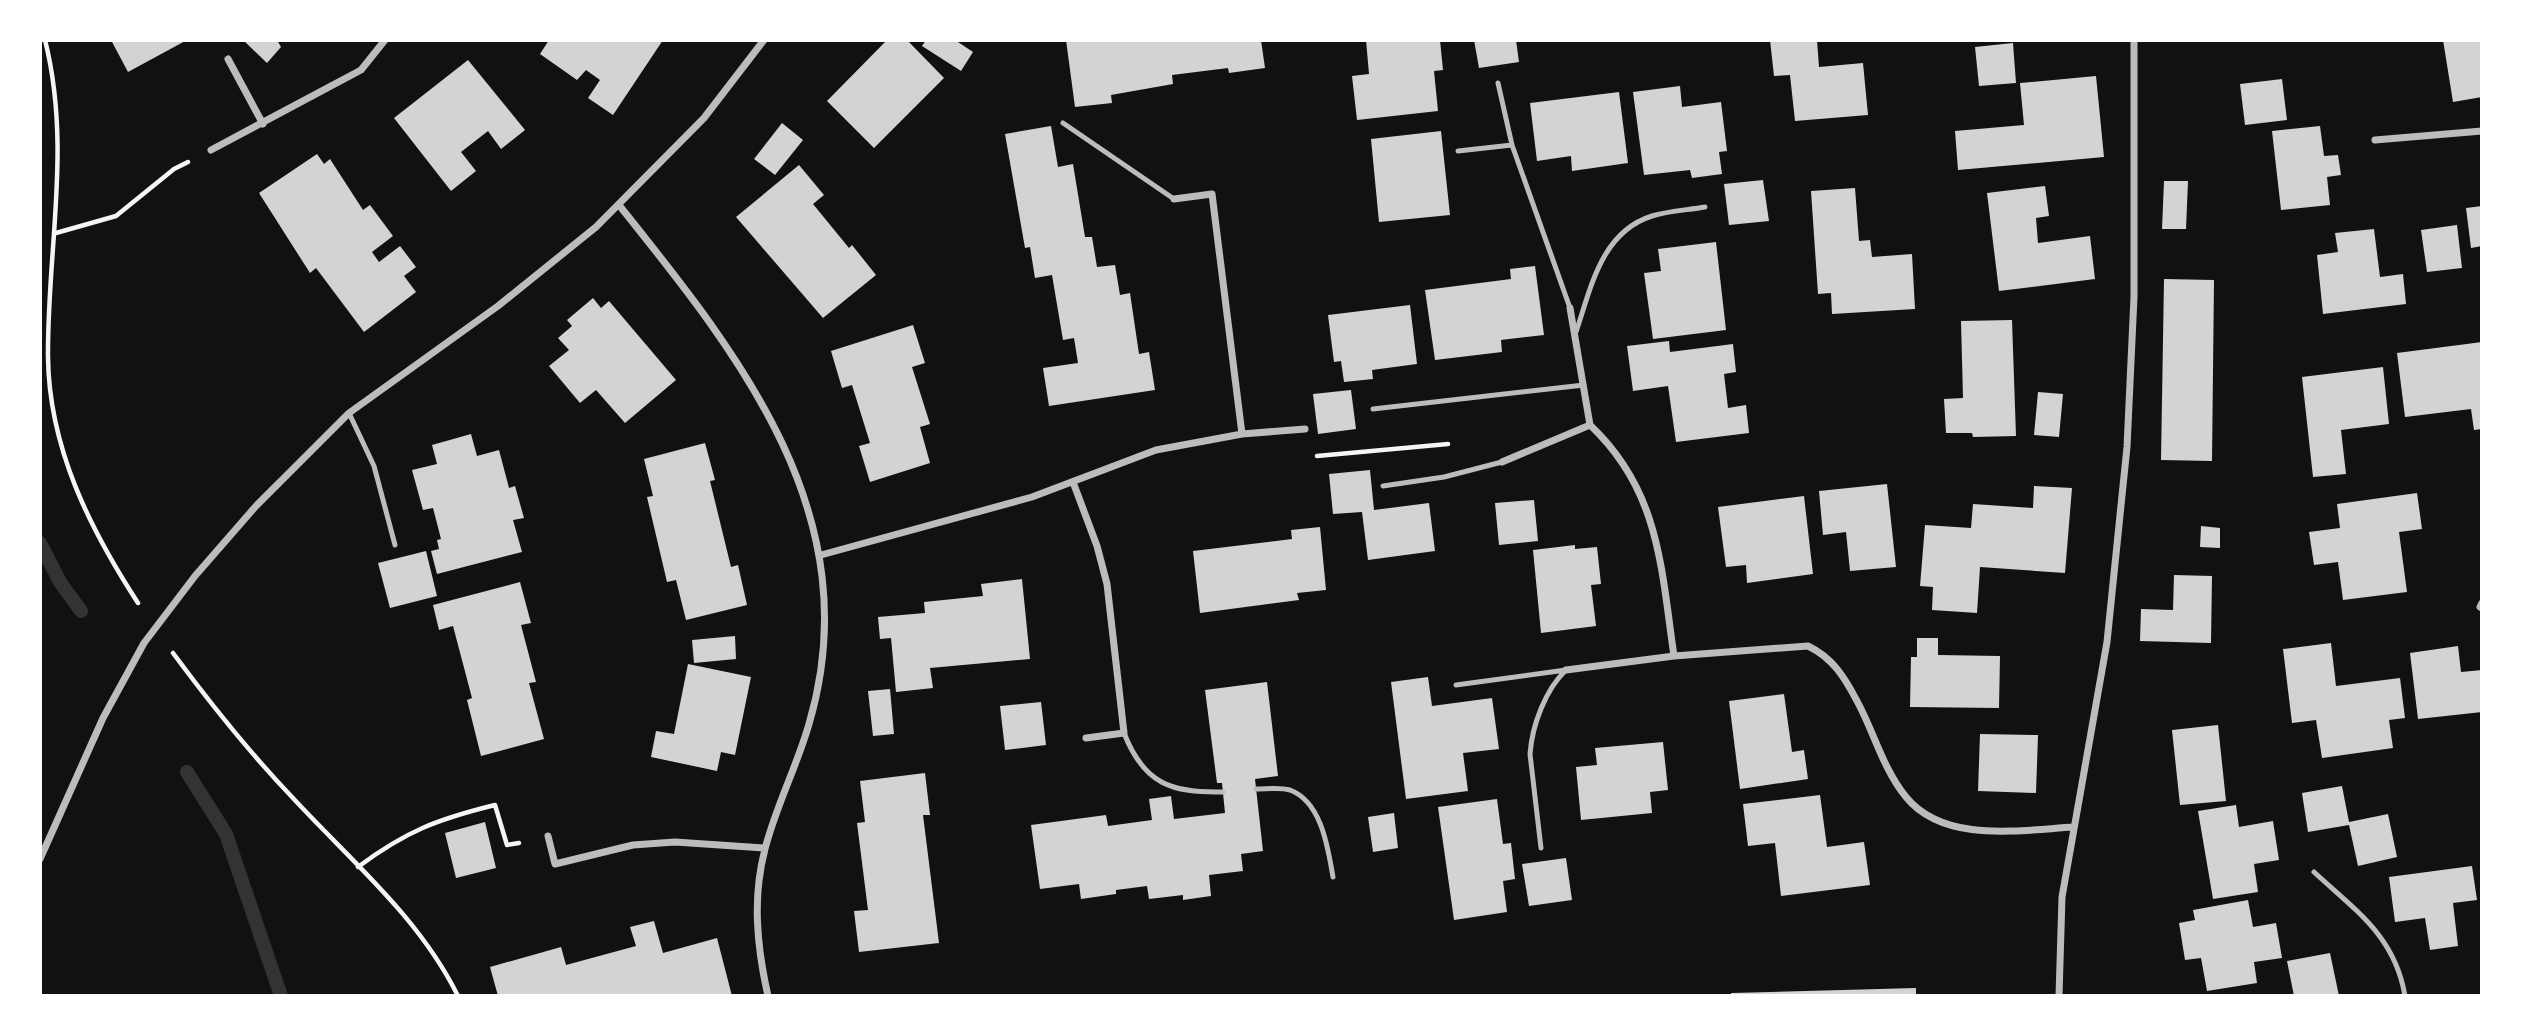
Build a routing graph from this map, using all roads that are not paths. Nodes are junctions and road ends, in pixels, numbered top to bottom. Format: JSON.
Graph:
{"nodes":[{"id":1,"x":385,"y":40,"type":"edge"},
{"id":2,"x":764,"y":40,"type":"edge"},
{"id":3,"x":2134,"y":40,"type":"edge"},
{"id":4,"x":228,"y":59,"type":"dead end"},
{"id":5,"x":1498,"y":83,"type":"dead end"},
{"id":6,"x":1063,"y":123,"type":"dead end"},
{"id":7,"x":263,"y":124,"type":"junction"},
{"id":8,"x":2482,"y":131,"type":"edge"},
{"id":9,"x":2375,"y":140,"type":"dead end"},
{"id":10,"x":1513,"y":145,"type":"junction"},
{"id":11,"x":211,"y":150,"type":"road end"},
{"id":12,"x":1458,"y":151,"type":"dead end"},
{"id":13,"x":1174,"y":199,"type":"joint"},
{"id":14,"x":619,"y":205,"type":"junction"},
{"id":15,"x":1705,"y":207,"type":"dead end"},
{"id":16,"x":1570,"y":308,"type":"joint"},
{"id":17,"x":1575,"y":335,"type":"junction"},
{"id":18,"x":1584,"y":386,"type":"junction"},
{"id":19,"x":1373,"y":409,"type":"dead end"},
{"id":20,"x":349,"y":413,"type":"junction"},
{"id":21,"x":1590,"y":425,"type":"junction"},
{"id":22,"x":1305,"y":429,"type":"road end"},
{"id":23,"x":1242,"y":434,"type":"junction"},
{"id":24,"x":1502,"y":462,"type":"joint"},
{"id":25,"x":1073,"y":482,"type":"junction"},
{"id":26,"x":1383,"y":486,"type":"dead end"},
{"id":27,"x":395,"y":545,"type":"dead end"},
{"id":28,"x":821,"y":555,"type":"junction"},
{"id":29,"x":1675,"y":656,"type":"junction"},
{"id":30,"x":1566,"y":670,"type":"junction"},
{"id":31,"x":1456,"y":685,"type":"dead end"},
{"id":32,"x":1124,"y":733,"type":"junction"},
{"id":33,"x":1086,"y":738,"type":"dead end"},
{"id":34,"x":1256,"y":789,"type":"dead end"},
{"id":35,"x":1223,"y":792,"type":"dead end"},
{"id":36,"x":2074,"y":827,"type":"junction"},
{"id":37,"x":548,"y":836,"type":"road end"},
{"id":38,"x":765,"y":848,"type":"junction"},
{"id":39,"x":1541,"y":848,"type":"dead end"},
{"id":40,"x":40,"y":859,"type":"edge"},
{"id":41,"x":2314,"y":872,"type":"dead end"},
{"id":42,"x":1333,"y":877,"type":"dead end"},
{"id":43,"x":768,"y":996,"type":"edge"},
{"id":44,"x":2059,"y":996,"type":"edge"},
{"id":45,"x":2405,"y":996,"type":"edge"}],
"edges":[{"from":1,"to":7,"type":"street"},
{"from":2,"to":14,"type":"street"},
{"from":3,"to":36,"type":"street"},
{"from":4,"to":7,"type":"street"},
{"from":5,"to":10,"type":"lane"},
{"from":6,"to":13,"type":"lane"},
{"from":7,"to":11,"type":"street"},
{"from":8,"to":9,"type":"street"},
{"from":10,"to":12,"type":"lane"},
{"from":10,"to":16,"type":"lane"},
{"from":13,"to":23,"type":"street"},
{"from":14,"to":20,"type":"street"},
{"from":14,"to":28,"type":"street"},
{"from":15,"to":17,"type":"lane"},
{"from":16,"to":17,"type":"street"},
{"from":17,"to":18,"type":"street"},
{"from":18,"to":19,"type":"lane"},
{"from":18,"to":21,"type":"street"},
{"from":20,"to":27,"type":"lane"},
{"from":20,"to":40,"type":"street"},
{"from":21,"to":24,"type":"street"},
{"from":21,"to":29,"type":"street"},
{"from":22,"to":23,"type":"street"},
{"from":23,"to":25,"type":"street"},
{"from":24,"to":26,"type":"lane"},
{"from":25,"to":28,"type":"street"},
{"from":25,"to":32,"type":"street"},
{"from":28,"to":38,"type":"street"},
{"from":29,"to":30,"type":"street"},
{"from":29,"to":36,"type":"street"},
{"from":30,"to":31,"type":"lane"},
{"from":30,"to":39,"type":"lane"},
{"from":32,"to":33,"type":"street"},
{"from":32,"to":35,"type":"lane"},
{"from":34,"to":42,"type":"lane"},
{"from":36,"to":44,"type":"street"},
{"from":37,"to":38,"type":"street"},
{"from":38,"to":43,"type":"street"},
{"from":41,"to":45,"type":"lane"}]}
